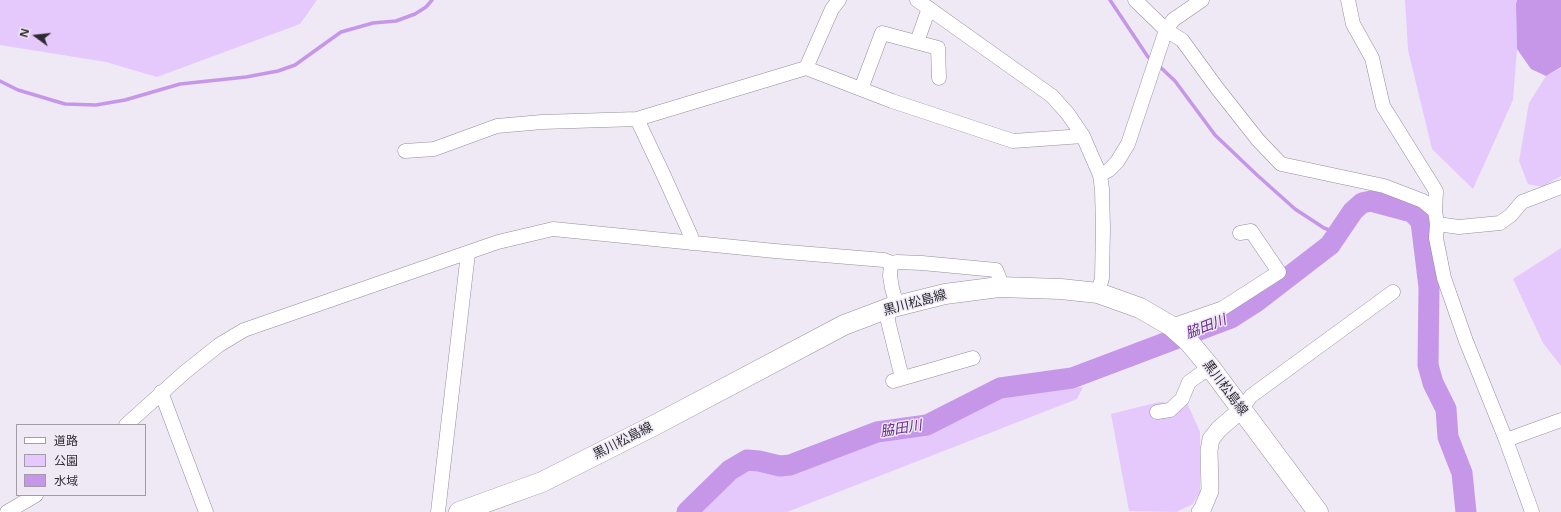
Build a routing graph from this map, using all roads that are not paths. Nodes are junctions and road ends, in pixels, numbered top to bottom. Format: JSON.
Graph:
{"nodes":[{"id":1,"x":839,"y":0,"type":"edge"},
{"id":2,"x":917,"y":0,"type":"edge"},
{"id":3,"x":1135,"y":0,"type":"edge"},
{"id":4,"x":1202,"y":0,"type":"edge"},
{"id":5,"x":1348,"y":0,"type":"edge"},
{"id":6,"x":929,"y":8,"type":"junction"},
{"id":7,"x":1166,"y":30,"type":"junction"},
{"id":8,"x":917,"y":42,"type":"junction"},
{"id":9,"x":806,"y":68,"type":"junction"},
{"id":10,"x":939,"y":78,"type":"dead end"},
{"id":11,"x":861,"y":89,"type":"junction"},
{"id":12,"x":637,"y":119,"type":"junction"},
{"id":13,"x":1084,"y":136,"type":"junction"},
{"id":14,"x":405,"y":151,"type":"dead end"},
{"id":15,"x":1100,"y":175,"type":"junction"},
{"id":16,"x":1561,"y":187,"type":"edge"},
{"id":17,"x":1436,"y":217,"type":"junction"},
{"id":18,"x":1240,"y":233,"type":"dead end"},
{"id":19,"x":691,"y":243,"type":"junction"},
{"id":20,"x":468,"y":253,"type":"junction"},
{"id":21,"x":891,"y":264,"type":"junction"},
{"id":22,"x":999,"y":287,"type":"junction"},
{"id":23,"x":1393,"y":292,"type":"dead end"},
{"id":24,"x":1098,"y":293,"type":"junction"},
{"id":25,"x":893,"y":307,"type":"junction"},
{"id":26,"x":1171,"y":326,"type":"junction"},
{"id":27,"x":973,"y":358,"type":"dead end"},
{"id":28,"x":1210,"y":367,"type":"junction"},
{"id":29,"x":161,"y":392,"type":"junction"},
{"id":30,"x":1241,"y":410,"type":"junction"},
{"id":31,"x":1157,"y":412,"type":"dead end"},
{"id":32,"x":1561,"y":420,"type":"edge"},
{"id":33,"x":127,"y":424,"type":"edge"},
{"id":34,"x":1506,"y":440,"type":"junction"},
{"id":35,"x":34,"y":496,"type":"edge"},
{"id":36,"x":7,"y":512,"type":"edge"},
{"id":37,"x":206,"y":512,"type":"edge"},
{"id":38,"x":438,"y":512,"type":"edge"},
{"id":39,"x":459,"y":512,"type":"edge"},
{"id":40,"x":1200,"y":512,"type":"edge"},
{"id":41,"x":1318,"y":512,"type":"edge"},
{"id":42,"x":1532,"y":512,"type":"edge"}],
"edges":[{"from":1,"to":9,"type":"street"},
{"from":2,"to":6,"type":"street"},
{"from":3,"to":7,"type":"street"},
{"from":4,"to":7,"type":"street"},
{"from":5,"to":17,"type":"street"},
{"from":6,"to":8,"type":"street"},
{"from":6,"to":13,"type":"street"},
{"from":7,"to":15,"type":"street"},
{"from":7,"to":17,"type":"street"},
{"from":8,"to":10,"type":"street"},
{"from":8,"to":11,"type":"street"},
{"from":9,"to":11,"type":"street"},
{"from":9,"to":12,"type":"street"},
{"from":11,"to":13,"type":"street"},
{"from":12,"to":14,"type":"street"},
{"from":12,"to":19,"type":"street"},
{"from":13,"to":15,"type":"street"},
{"from":15,"to":24,"type":"street"},
{"from":16,"to":17,"type":"street"},
{"from":17,"to":34,"type":"street"},
{"from":18,"to":26,"type":"street"},
{"from":19,"to":20,"type":"street"},
{"from":19,"to":21,"type":"street"},
{"from":20,"to":29,"type":"street"},
{"from":20,"to":38,"type":"street"},
{"from":21,"to":22,"type":"street"},
{"from":21,"to":25,"type":"street"},
{"from":22,"to":24,"type":"main road","name":"黒川松島線"},
{"from":22,"to":25,"type":"main road","name":"黒川松島線"},
{"from":23,"to":30,"type":"street"},
{"from":24,"to":26,"type":"main road","name":"黒川松島線"},
{"from":25,"to":27,"type":"street"},
{"from":25,"to":39,"type":"main road","name":"黒川松島線"},
{"from":26,"to":28,"type":"main road","name":"黒川松島線"},
{"from":28,"to":30,"type":"main road","name":"黒川松島線"},
{"from":28,"to":31,"type":"street"},
{"from":29,"to":33,"type":"street"},
{"from":29,"to":37,"type":"street"},
{"from":30,"to":40,"type":"street"},
{"from":30,"to":41,"type":"main road","name":"黒川松島線"},
{"from":32,"to":34,"type":"street"},
{"from":34,"to":42,"type":"street"},
{"from":35,"to":36,"type":"street"}]}
